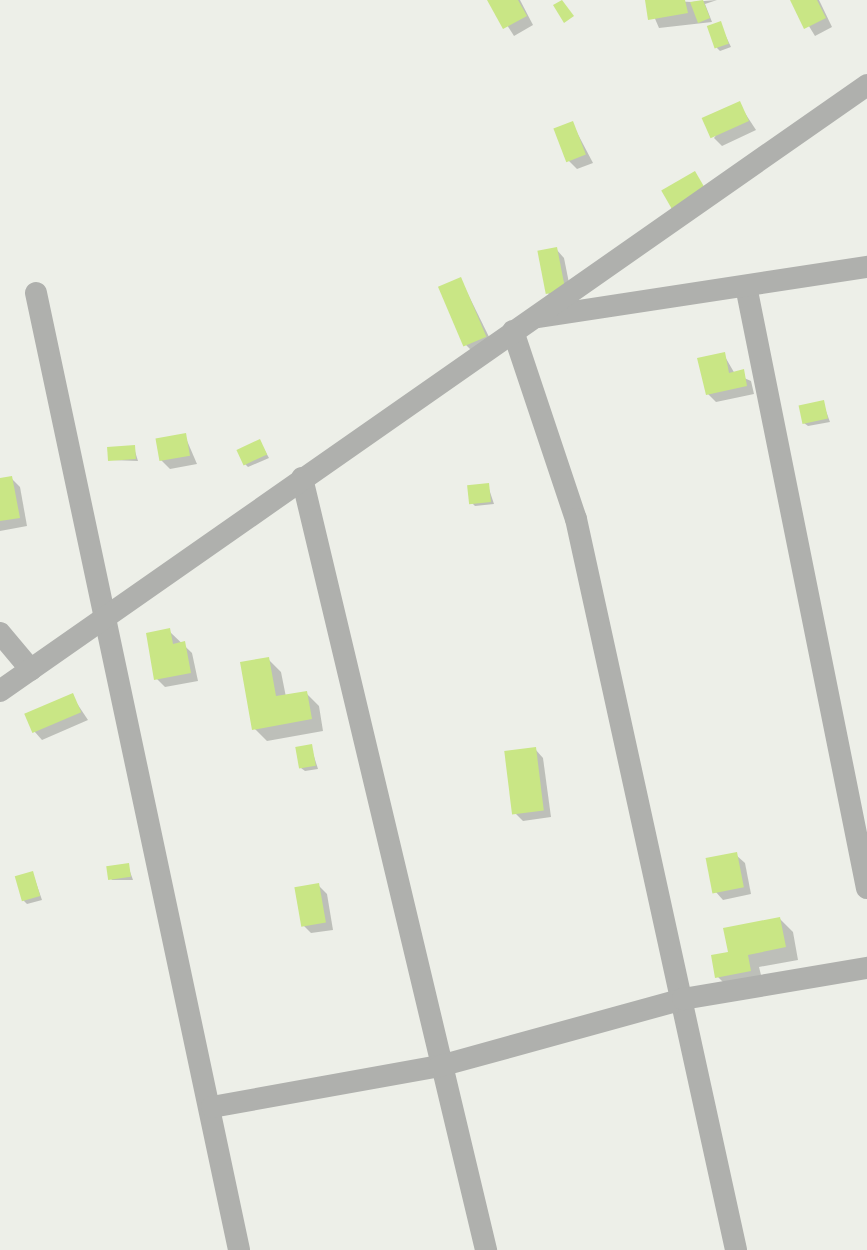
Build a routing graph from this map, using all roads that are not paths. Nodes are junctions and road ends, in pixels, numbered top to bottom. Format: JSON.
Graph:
{"nodes":[{"id":1,"x":867,"y":86,"type":"edge"},
{"id":2,"x":867,"y":267,"type":"edge"},
{"id":3,"x":746,"y":286,"type":"junction"},
{"id":4,"x":36,"y":293,"type":"dead end"},
{"id":5,"x":522,"y":325,"type":"junction"},
{"id":6,"x":302,"y":478,"type":"junction"},
{"id":7,"x":107,"y":611,"type":"junction"},
{"id":8,"x":0,"y":633,"type":"edge"},
{"id":9,"x":31,"y":670,"type":"junction"},
{"id":10,"x":0,"y":692,"type":"edge"},
{"id":11,"x":863,"y":846,"type":"edge"},
{"id":12,"x":867,"y":888,"type":"edge"},
{"id":13,"x":867,"y":968,"type":"edge"},
{"id":14,"x":683,"y":999,"type":"junction"},
{"id":15,"x":440,"y":1066,"type":"junction"},
{"id":16,"x":212,"y":1108,"type":"junction"},
{"id":17,"x":240,"y":1250,"type":"edge"},
{"id":18,"x":486,"y":1250,"type":"edge"},
{"id":19,"x":736,"y":1250,"type":"edge"}],
"edges":[{"from":1,"to":5,"type":"street"},
{"from":2,"to":3,"type":"street"},
{"from":3,"to":5,"type":"street"},
{"from":3,"to":11,"type":"street"},
{"from":4,"to":7,"type":"street"},
{"from":5,"to":6,"type":"street"},
{"from":5,"to":14,"type":"street"},
{"from":6,"to":7,"type":"street"},
{"from":6,"to":15,"type":"street"},
{"from":7,"to":9,"type":"street"},
{"from":7,"to":16,"type":"street"},
{"from":8,"to":9,"type":"street"},
{"from":9,"to":10,"type":"street"},
{"from":11,"to":12,"type":"street"},
{"from":13,"to":14,"type":"street"},
{"from":14,"to":15,"type":"street"},
{"from":14,"to":19,"type":"street"},
{"from":15,"to":16,"type":"street"},
{"from":15,"to":18,"type":"street"},
{"from":16,"to":17,"type":"street"}]}
